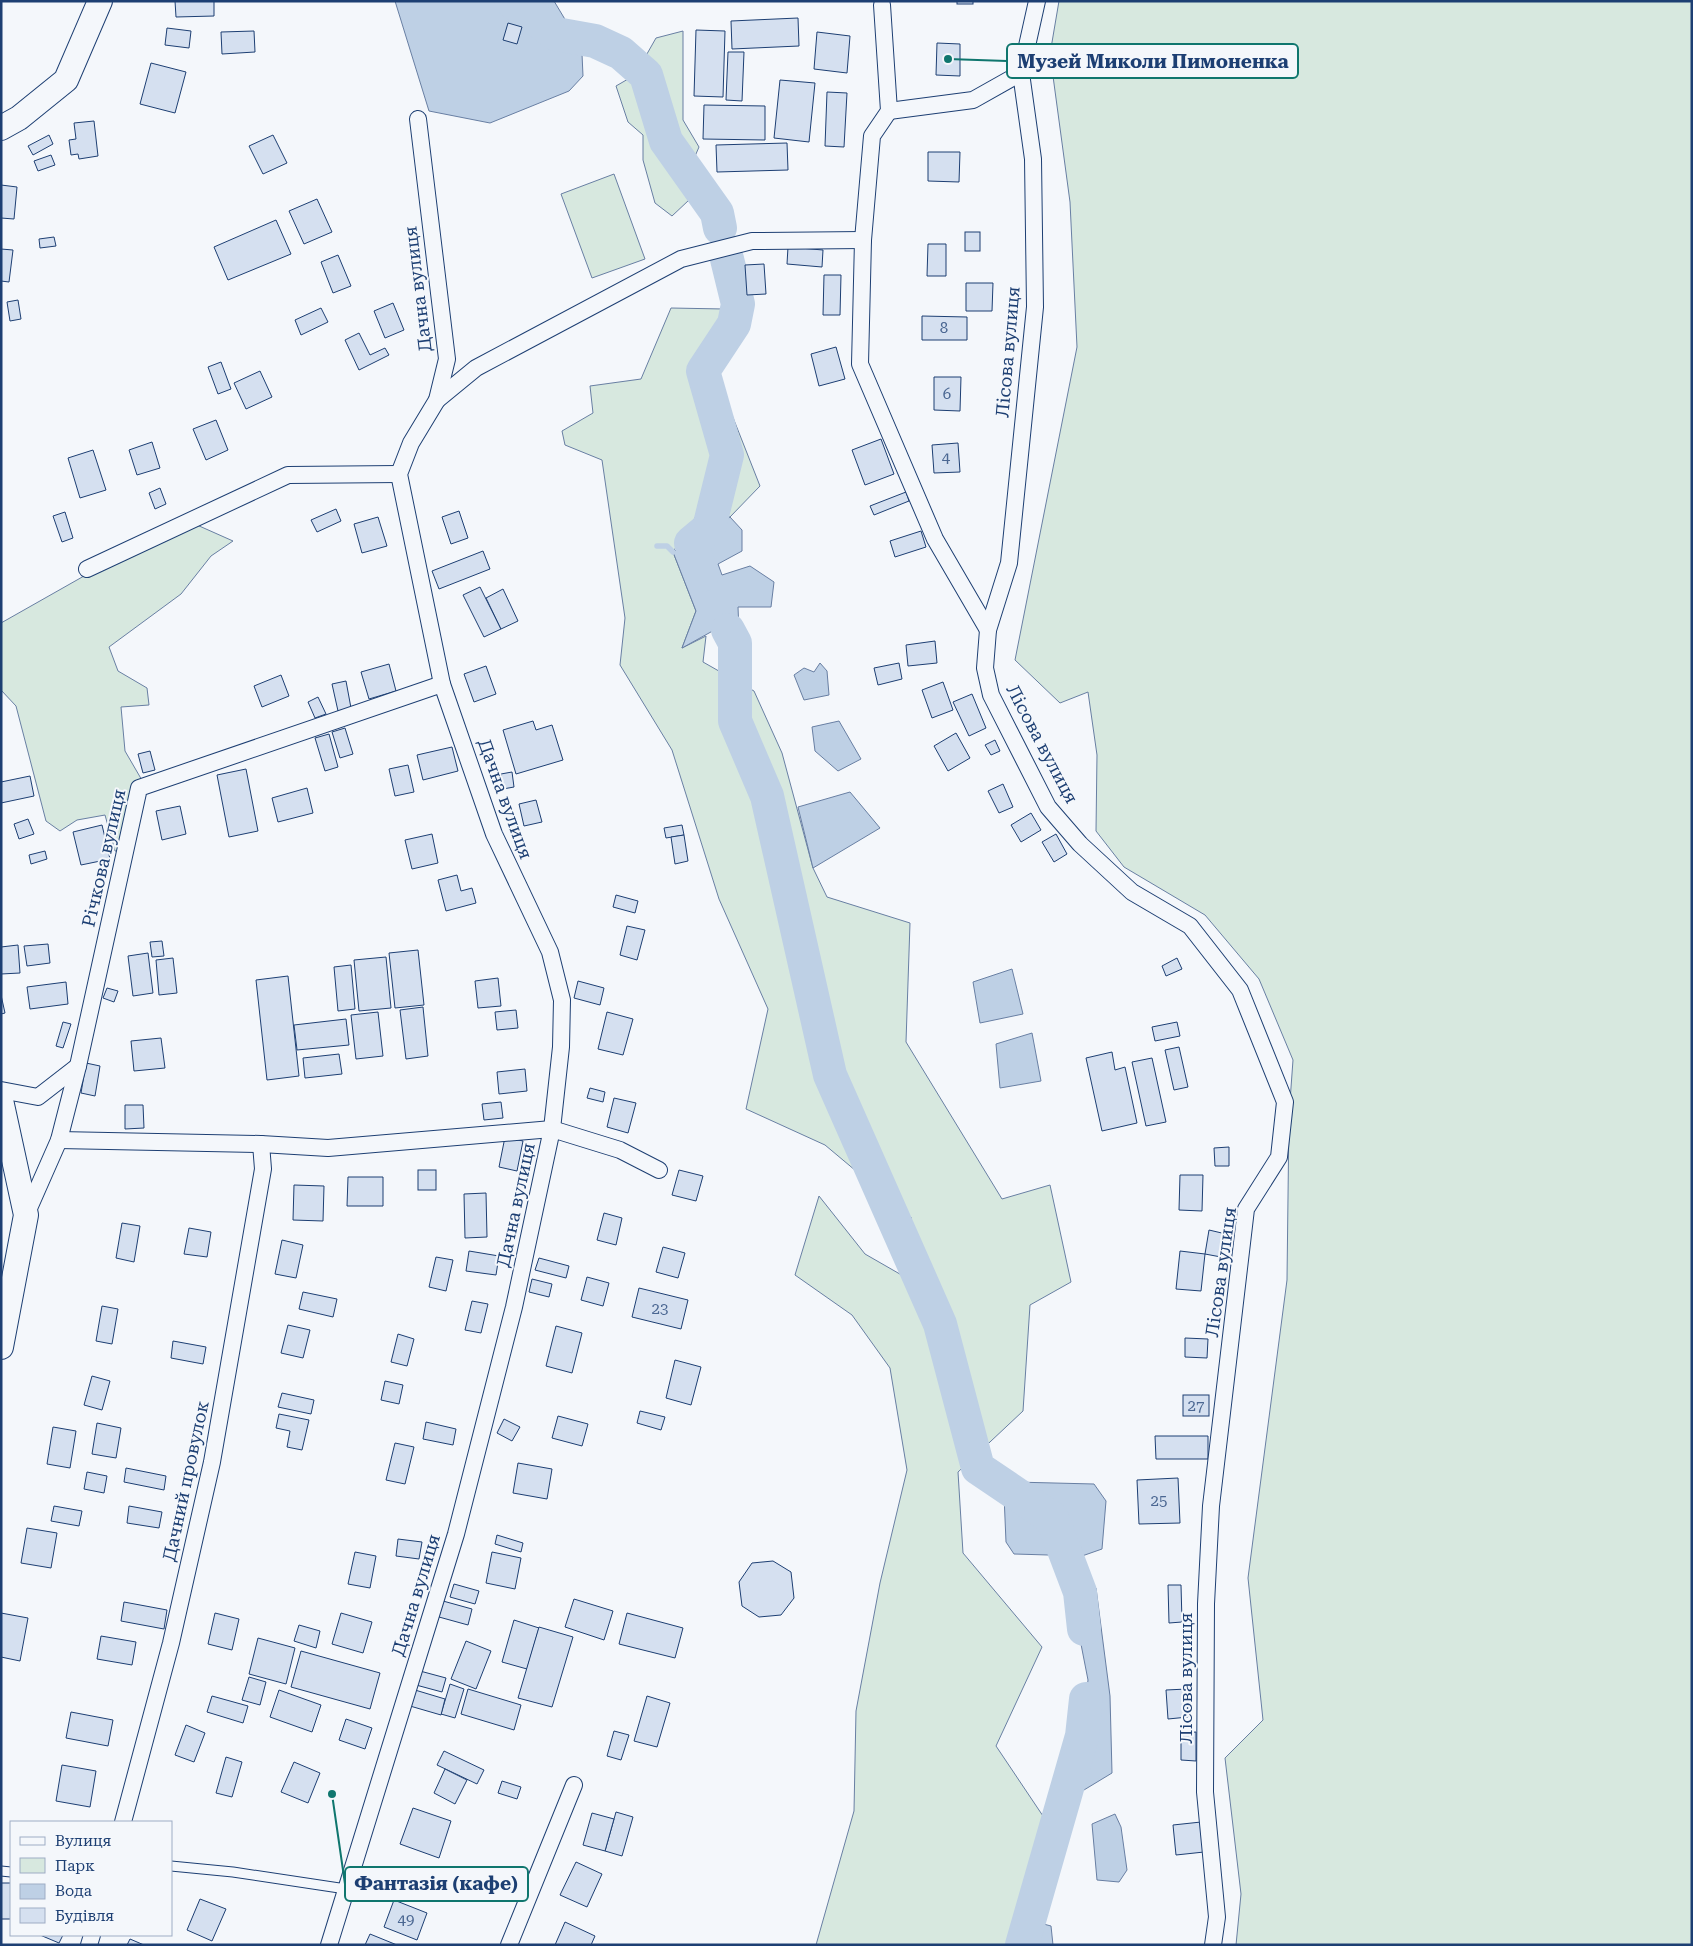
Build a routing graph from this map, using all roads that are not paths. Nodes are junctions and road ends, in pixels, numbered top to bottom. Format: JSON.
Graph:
{"nodes":[{"id":1,"x":100,"y":1,"type":"edge"},
{"id":2,"x":1037,"y":1,"type":"edge"},
{"id":3,"x":882,"y":5,"type":"dead end"},
{"id":4,"x":1021,"y":73,"type":"junction"},
{"id":5,"x":889,"y":111,"type":"junction"},
{"id":6,"x":418,"y":119,"type":"dead end"},
{"id":7,"x":1,"y":128,"type":"edge"},
{"id":8,"x":863,"y":240,"type":"junction"},
{"id":9,"x":437,"y":400,"type":"junction"},
{"id":10,"x":398,"y":474,"type":"junction"},
{"id":11,"x":87,"y":569,"type":"dead end"},
{"id":12,"x":988,"y":630,"type":"junction"},
{"id":13,"x":442,"y":684,"type":"junction"},
{"id":14,"x":78,"y":1066,"type":"junction"},
{"id":15,"x":1,"y":1090,"type":"edge"},
{"id":16,"x":1,"y":1100,"type":"edge"},
{"id":17,"x":552,"y":1129,"type":"junction"},
{"id":18,"x":59,"y":1140,"type":"junction"},
{"id":19,"x":261,"y":1144,"type":"junction"},
{"id":20,"x":659,"y":1170,"type":"dead end"},
{"id":21,"x":26,"y":1214,"type":"junction"},
{"id":22,"x":1,"y":1348,"type":"edge"},
{"id":23,"x":574,"y":1785,"type":"dead end"},
{"id":24,"x":122,"y":1821,"type":"edge"},
{"id":25,"x":172,"y":1866,"type":"edge"},
{"id":26,"x":346,"y":1889,"type":"junction"},
{"id":27,"x":330,"y":1945,"type":"edge"},
{"id":28,"x":509,"y":1945,"type":"edge"},
{"id":29,"x":1213,"y":1945,"type":"edge"}],
"edges":[{"from":1,"to":7,"type":"street"},
{"from":2,"to":4,"type":"street","name":"Лісова вулиця"},
{"from":3,"to":5,"type":"street"},
{"from":4,"to":5,"type":"street"},
{"from":4,"to":12,"type":"street","name":"Лісова вулиця"},
{"from":5,"to":8,"type":"street"},
{"from":6,"to":9,"type":"street","name":"Дачна вулиця"},
{"from":8,"to":9,"type":"street"},
{"from":8,"to":12,"type":"street"},
{"from":9,"to":10,"type":"street","name":"Дачна вулиця"},
{"from":10,"to":11,"type":"street"},
{"from":10,"to":13,"type":"street","name":"Дачна вулиця"},
{"from":12,"to":29,"type":"street","name":"Лісова вулиця"},
{"from":13,"to":14,"type":"street","name":"Річкова вулиця"},
{"from":13,"to":17,"type":"street","name":"Дачна вулиця"},
{"from":14,"to":15,"type":"street"},
{"from":14,"to":18,"type":"street","name":"Річкова вулиця"},
{"from":16,"to":21,"type":"street"},
{"from":17,"to":19,"type":"street"},
{"from":17,"to":20,"type":"street"},
{"from":17,"to":26,"type":"street","name":"Дачна вулиця"},
{"from":18,"to":19,"type":"street"},
{"from":18,"to":21,"type":"street","name":"Річкова вулиця"},
{"from":19,"to":24,"type":"street","name":"Дачний провулок"},
{"from":21,"to":22,"type":"street"},
{"from":23,"to":28,"type":"street"},
{"from":25,"to":26,"type":"lane"},
{"from":26,"to":27,"type":"street","name":"Дачна вулиця"}]}
